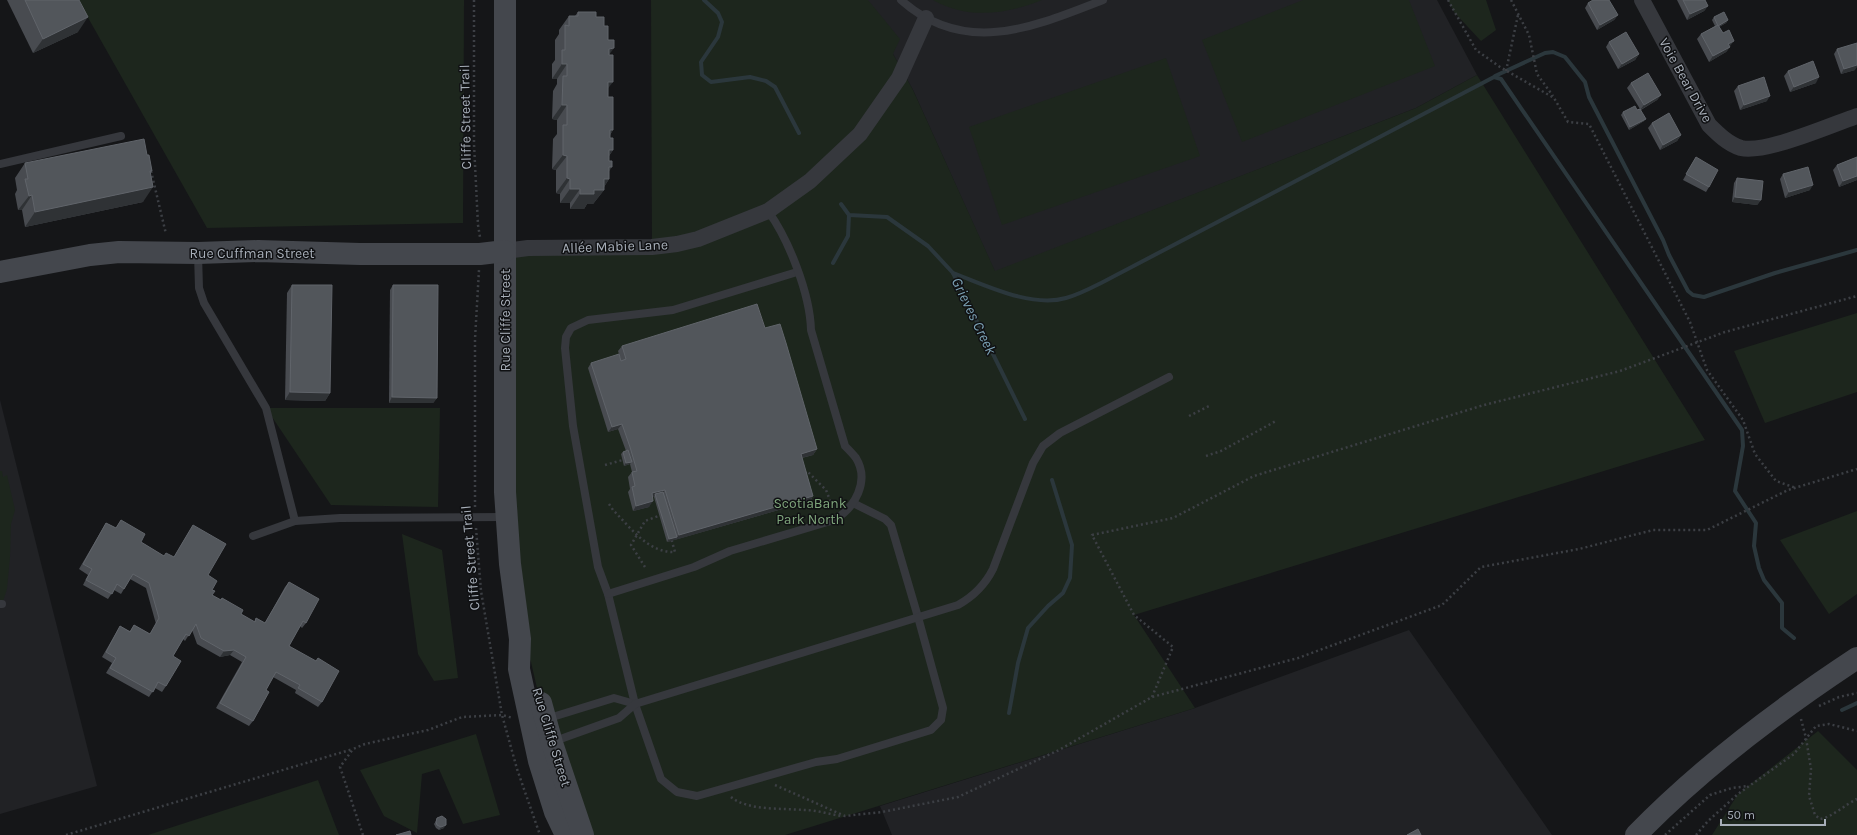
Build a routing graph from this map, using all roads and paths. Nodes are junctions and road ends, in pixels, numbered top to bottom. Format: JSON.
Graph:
{"nodes":[{"id":1,"x":474,"y":0,"type":"edge"},
{"id":2,"x":505,"y":0,"type":"edge"},
{"id":3,"x":901,"y":0,"type":"edge"},
{"id":4,"x":1104,"y":0,"type":"edge"},
{"id":5,"x":1448,"y":0,"type":"edge"},
{"id":6,"x":1511,"y":0,"type":"edge"},
{"id":7,"x":1642,"y":0,"type":"edge"},
{"id":8,"x":1518,"y":14,"type":"junction"},
{"id":9,"x":926,"y":18,"type":"junction"},
{"id":10,"x":1506,"y":71,"type":"junction"},
{"id":11,"x":1554,"y":98,"type":"junction"},
{"id":12,"x":1857,"y":116,"type":"edge"},
{"id":13,"x":121,"y":136,"type":"dead end"},
{"id":14,"x":0,"y":164,"type":"edge"},
{"id":15,"x":150,"y":168,"type":"edge"},
{"id":16,"x":768,"y":211,"type":"junction"},
{"id":17,"x":166,"y":234,"type":"dead end"},
{"id":18,"x":481,"y":234,"type":"dead end"},
{"id":19,"x":505,"y":251,"type":"junction"},
{"id":20,"x":198,"y":253,"type":"junction"},
{"id":21,"x":0,"y":271,"type":"edge"},
{"id":22,"x":797,"y":272,"type":"junction"},
{"id":23,"x":479,"y":273,"type":"dead end"},
{"id":24,"x":1857,"y":296,"type":"edge"},
{"id":25,"x":1697,"y":343,"type":"junction"},
{"id":26,"x":1168,"y":377,"type":"dead end"},
{"id":27,"x":1211,"y":405,"type":"dead end"},
{"id":28,"x":1189,"y":416,"type":"dead end"},
{"id":29,"x":1276,"y":422,"type":"dead end"},
{"id":30,"x":1206,"y":456,"type":"dead end"},
{"id":31,"x":628,"y":458,"type":"edge"},
{"id":32,"x":605,"y":465,"type":"dead end"},
{"id":33,"x":1857,"y":469,"type":"edge"},
{"id":34,"x":802,"y":474,"type":"edge"},
{"id":35,"x":1796,"y":488,"type":"junction"},
{"id":36,"x":809,"y":495,"type":"edge"},
{"id":37,"x":831,"y":503,"type":"dead end"},
{"id":38,"x":853,"y":503,"type":"junction"},
{"id":39,"x":609,"y":504,"type":"dead end"},
{"id":40,"x":661,"y":508,"type":"edge"},
{"id":41,"x":813,"y":509,"type":"dead end"},
{"id":42,"x":475,"y":517,"type":"junction"},
{"id":43,"x":507,"y":517,"type":"junction"},
{"id":44,"x":295,"y":521,"type":"junction"},
{"id":45,"x":637,"y":534,"type":"junction"},
{"id":46,"x":253,"y":536,"type":"dead end"},
{"id":47,"x":670,"y":537,"type":"edge"},
{"id":48,"x":645,"y":567,"type":"dead end"},
{"id":49,"x":608,"y":594,"type":"junction"},
{"id":50,"x":918,"y":617,"type":"junction"},
{"id":51,"x":1857,"y":658,"type":"edge"},
{"id":52,"x":1857,"y":693,"type":"edge"},
{"id":53,"x":1152,"y":697,"type":"junction"},
{"id":54,"x":635,"y":704,"type":"junction"},
{"id":55,"x":1812,"y":710,"type":"dead end"},
{"id":56,"x":502,"y":716,"type":"junction"},
{"id":57,"x":1803,"y":716,"type":"dead end"},
{"id":58,"x":538,"y":721,"type":"junction"},
{"id":59,"x":1857,"y":731,"type":"edge"},
{"id":60,"x":1806,"y":738,"type":"junction"},
{"id":61,"x":552,"y":742,"type":"junction"},
{"id":62,"x":353,"y":749,"type":"junction"},
{"id":63,"x":759,"y":777,"type":"junction"},
{"id":64,"x":1749,"y":786,"type":"junction"},
{"id":65,"x":720,"y":788,"type":"junction"},
{"id":66,"x":1857,"y":799,"type":"edge"},
{"id":67,"x":845,"y":816,"type":"junction"},
{"id":68,"x":66,"y":835,"type":"edge"},
{"id":69,"x":362,"y":835,"type":"edge"},
{"id":70,"x":540,"y":835,"type":"edge"},
{"id":71,"x":566,"y":835,"type":"edge"},
{"id":72,"x":583,"y":835,"type":"edge"},
{"id":73,"x":1636,"y":835,"type":"edge"},
{"id":74,"x":1665,"y":835,"type":"edge"},
{"id":75,"x":1696,"y":835,"type":"edge"}],
"edges":[{"from":1,"to":18,"type":"path","name":"Cliffe Street Trail"},
{"from":2,"to":19,"type":"main road","name":"Rue Cliffe Street"},
{"from":3,"to":9,"type":"lane"},
{"from":4,"to":9,"type":"lane"},
{"from":5,"to":10,"type":"path"},
{"from":6,"to":8,"type":"path"},
{"from":7,"to":12,"type":"street","name":"Voie Bear Drive"},
{"from":8,"to":10,"type":"path"},
{"from":8,"to":11,"type":"path"},
{"from":9,"to":16,"type":"street","name":"Allée Mabie Lane"},
{"from":10,"to":11,"type":"path"},
{"from":11,"to":25,"type":"path"},
{"from":13,"to":14,"type":"lane"},
{"from":15,"to":17,"type":"path"},
{"from":16,"to":19,"type":"street","name":"Allée Mabie Lane"},
{"from":16,"to":22,"type":"lane"},
{"from":19,"to":20,"type":"main road","name":"Rue Cuffman Street"},
{"from":19,"to":43,"type":"main road","name":"Rue Cliffe Street"},
{"from":20,"to":21,"type":"main road","name":"Rue Cuffman Street"},
{"from":20,"to":44,"type":"lane"},
{"from":22,"to":38,"type":"lane"},
{"from":22,"to":49,"type":"lane"},
{"from":23,"to":42,"type":"path","name":"Cliffe Street Trail"},
{"from":24,"to":25,"type":"path"},
{"from":25,"to":35,"type":"path"},
{"from":25,"to":53,"type":"path"},
{"from":26,"to":50,"type":"lane"},
{"from":27,"to":28,"type":"path"},
{"from":29,"to":30,"type":"path"},
{"from":31,"to":32,"type":"path"},
{"from":33,"to":35,"type":"path"},
{"from":34,"to":37,"type":"path"},
{"from":35,"to":53,"type":"path"},
{"from":36,"to":41,"type":"path"},
{"from":38,"to":49,"type":"lane"},
{"from":38,"to":50,"type":"lane"},
{"from":39,"to":45,"type":"path"},
{"from":40,"to":45,"type":"path"},
{"from":42,"to":43,"type":"lane"},
{"from":42,"to":44,"type":"lane"},
{"from":42,"to":56,"type":"path","name":"Cliffe Street Trail"},
{"from":43,"to":58,"type":"main road","name":"Rue Cliffe Street"},
{"from":44,"to":46,"type":"lane"},
{"from":45,"to":47,"type":"path"},
{"from":45,"to":48,"type":"path"},
{"from":49,"to":54,"type":"lane"},
{"from":50,"to":54,"type":"lane"},
{"from":50,"to":63,"type":"lane"},
{"from":51,"to":73,"type":"main road"},
{"from":52,"to":55,"type":"path"},
{"from":53,"to":67,"type":"path"},
{"from":54,"to":58,"type":"lane"},
{"from":54,"to":61,"type":"lane"},
{"from":54,"to":65,"type":"lane"},
{"from":56,"to":58,"type":"path"},
{"from":56,"to":62,"type":"path"},
{"from":56,"to":70,"type":"path","name":"Cliffe Street Trail"},
{"from":57,"to":60,"type":"path"},
{"from":58,"to":61,"type":"main road","name":"Rue Cliffe Street"},
{"from":59,"to":60,"type":"path"},
{"from":60,"to":64,"type":"path"},
{"from":60,"to":66,"type":"path"},
{"from":61,"to":71,"type":"main road","name":"Rue Cliffe Street"},
{"from":61,"to":72,"type":"main road","name":"Rue Cliffe Street"},
{"from":62,"to":68,"type":"path"},
{"from":62,"to":69,"type":"path"},
{"from":63,"to":65,"type":"lane"},
{"from":63,"to":67,"type":"path"},
{"from":64,"to":74,"type":"path"},
{"from":64,"to":75,"type":"path"},
{"from":65,"to":67,"type":"path"}]}
